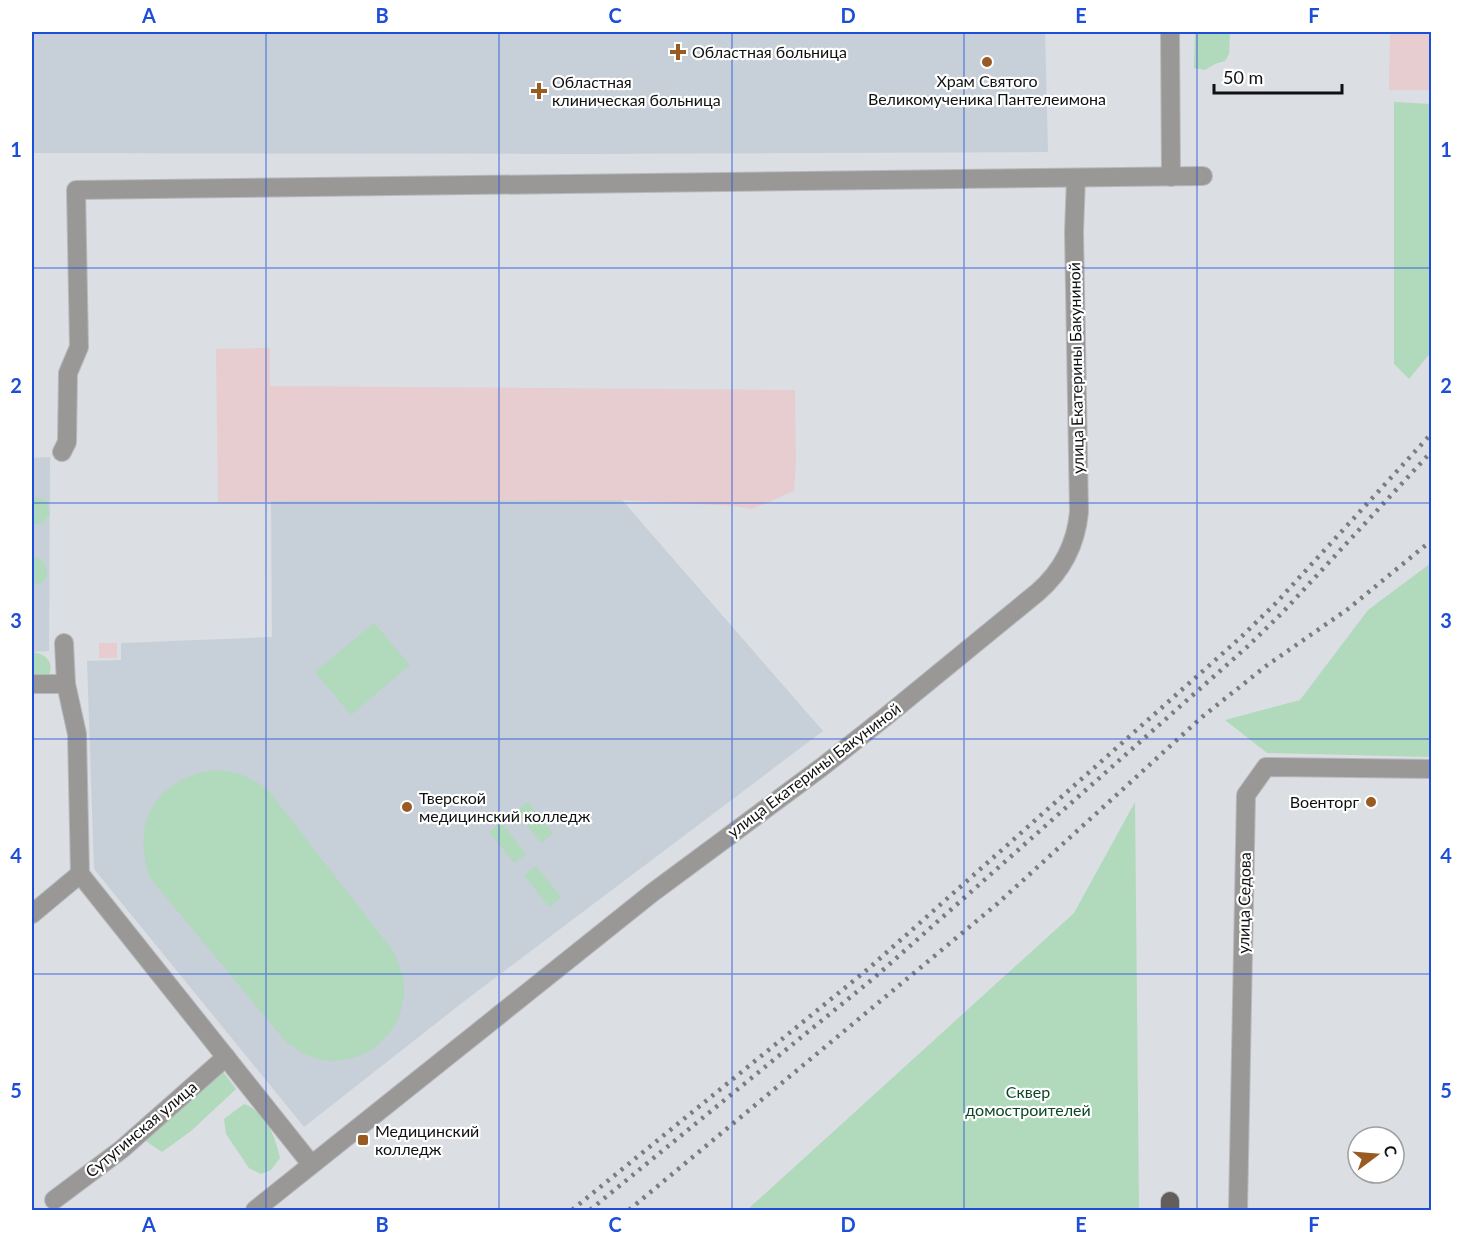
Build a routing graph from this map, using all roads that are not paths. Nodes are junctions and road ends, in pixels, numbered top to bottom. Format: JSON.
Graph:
{"nodes":[{"id":1,"x":1170,"y":32,"type":"edge"},
{"id":2,"x":1203,"y":176,"type":"dead end"},
{"id":3,"x":1171,"y":177,"type":"junction"},
{"id":4,"x":1076,"y":178,"type":"junction"},
{"id":5,"x":62,"y":452,"type":"dead end"},
{"id":6,"x":64,"y":643,"type":"dead end"},
{"id":7,"x":32,"y":684,"type":"edge"},
{"id":8,"x":66,"y":684,"type":"junction"},
{"id":9,"x":1431,"y":770,"type":"edge"},
{"id":10,"x":80,"y":874,"type":"junction"},
{"id":11,"x":32,"y":914,"type":"edge"},
{"id":12,"x":226,"y":1057,"type":"junction"},
{"id":13,"x":311,"y":1164,"type":"junction"},
{"id":14,"x":54,"y":1200,"type":"dead end"},
{"id":15,"x":255,"y":1210,"type":"edge"},
{"id":16,"x":1238,"y":1210,"type":"edge"}],
"edges":[{"from":1,"to":3,"type":"street"},
{"from":2,"to":3,"type":"street"},
{"from":3,"to":4,"type":"street"},
{"from":4,"to":5,"type":"street"},
{"from":4,"to":13,"type":"street","name":"улица Екатерины Бакуниной"},
{"from":6,"to":8,"type":"street"},
{"from":7,"to":8,"type":"street"},
{"from":8,"to":10,"type":"street"},
{"from":9,"to":16,"type":"street","name":"улица Седова"},
{"from":10,"to":11,"type":"street"},
{"from":10,"to":12,"type":"street"},
{"from":12,"to":13,"type":"street"},
{"from":12,"to":14,"type":"street","name":"Сутугинская улица"},
{"from":13,"to":15,"type":"street","name":"улица Екатерины Бакуниной"}]}
